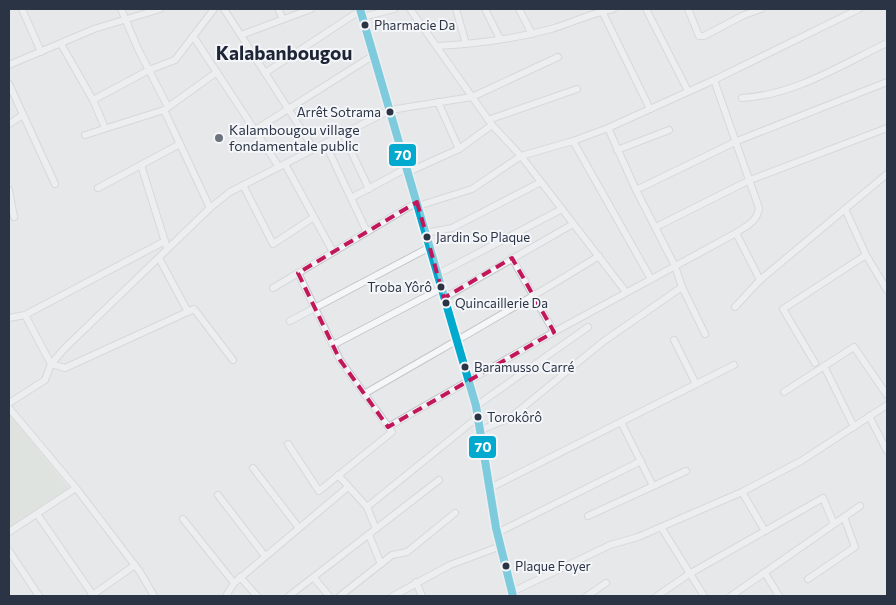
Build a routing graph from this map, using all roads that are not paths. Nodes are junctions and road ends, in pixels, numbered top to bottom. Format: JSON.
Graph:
{"nodes":[{"id":1,"x":22,"y":9,"type":"edge"},
{"id":2,"x":121,"y":9,"type":"edge"},
{"id":3,"x":160,"y":9,"type":"edge"},
{"id":4,"x":214,"y":9,"type":"edge"},
{"id":5,"x":224,"y":9,"type":"edge"},
{"id":6,"x":278,"y":9,"type":"edge"},
{"id":7,"x":312,"y":9,"type":"edge"},
{"id":8,"x":394,"y":9,"type":"edge"},
{"id":9,"x":410,"y":9,"type":"edge"},
{"id":10,"x":456,"y":9,"type":"edge"},
{"id":11,"x":485,"y":9,"type":"edge"},
{"id":12,"x":520,"y":9,"type":"edge"},
{"id":13,"x":613,"y":9,"type":"edge"},
{"id":14,"x":646,"y":9,"type":"edge"},
{"id":15,"x":688,"y":9,"type":"edge"},
{"id":16,"x":762,"y":9,"type":"edge"},
{"id":17,"x":859,"y":9,"type":"edge"},
{"id":18,"x":602,"y":10,"type":"edge"},
{"id":19,"x":361,"y":12,"type":"edge"},
{"id":20,"x":283,"y":19,"type":"junction"},
{"id":21,"x":125,"y":20,"type":"junction"},
{"id":22,"x":532,"y":34,"type":"junction"},
{"id":23,"x":241,"y":35,"type":"junction"},
{"id":24,"x":193,"y":36,"type":"junction"},
{"id":25,"x":500,"y":39,"type":"junction"},
{"id":26,"x":887,"y":43,"type":"edge"},
{"id":27,"x":61,"y":44,"type":"junction"},
{"id":28,"x":466,"y":44,"type":"junction"},
{"id":29,"x":437,"y":46,"type":"junction"},
{"id":30,"x":41,"y":52,"type":"junction"},
{"id":31,"x":374,"y":56,"type":"junction"},
{"id":32,"x":558,"y":57,"type":"dead end"},
{"id":33,"x":9,"y":65,"type":"edge"},
{"id":34,"x":149,"y":70,"type":"junction"},
{"id":35,"x":217,"y":72,"type":"junction"},
{"id":36,"x":265,"y":73,"type":"junction"},
{"id":37,"x":714,"y":80,"type":"junction"},
{"id":38,"x":887,"y":82,"type":"edge"},
{"id":39,"x":9,"y":84,"type":"edge"},
{"id":40,"x":577,"y":89,"type":"dead end"},
{"id":41,"x":688,"y":91,"type":"junction"},
{"id":42,"x":472,"y":97,"type":"junction"},
{"id":43,"x":742,"y":98,"type":"dead end"},
{"id":44,"x":93,"y":100,"type":"junction"},
{"id":45,"x":438,"y":102,"type":"junction"},
{"id":46,"x":166,"y":108,"type":"junction"},
{"id":47,"x":288,"y":109,"type":"junction"},
{"id":48,"x":650,"y":109,"type":"junction"},
{"id":49,"x":390,"y":110,"type":"junction"},
{"id":50,"x":23,"y":115,"type":"junction"},
{"id":51,"x":490,"y":123,"type":"junction"},
{"id":52,"x":9,"y":124,"type":"edge"},
{"id":53,"x":105,"y":128,"type":"junction"},
{"id":54,"x":608,"y":128,"type":"junction"},
{"id":55,"x":887,"y":128,"type":"edge"},
{"id":56,"x":255,"y":130,"type":"junction"},
{"id":57,"x":669,"y":130,"type":"dead end"},
{"id":58,"x":343,"y":134,"type":"junction"},
{"id":59,"x":85,"y":135,"type":"dead end"},
{"id":60,"x":573,"y":140,"type":"junction"},
{"id":61,"x":737,"y":141,"type":"junction"},
{"id":62,"x":325,"y":143,"type":"junction"},
{"id":63,"x":180,"y":144,"type":"junction"},
{"id":64,"x":314,"y":149,"type":"junction"},
{"id":65,"x":459,"y":149,"type":"junction"},
{"id":66,"x":617,"y":150,"type":"junction"},
{"id":67,"x":521,"y":156,"type":"junction"},
{"id":68,"x":141,"y":165,"type":"junction"},
{"id":69,"x":282,"y":165,"type":"junction"},
{"id":70,"x":407,"y":170,"type":"junction"},
{"id":71,"x":887,"y":174,"type":"edge"},
{"id":72,"x":750,"y":180,"type":"junction"},
{"id":73,"x":541,"y":182,"type":"junction"},
{"id":74,"x":55,"y":184,"type":"dead end"},
{"id":75,"x":243,"y":186,"type":"junction"},
{"id":76,"x":98,"y":188,"type":"dead end"},
{"id":77,"x":368,"y":189,"type":"junction"},
{"id":78,"x":9,"y":190,"type":"edge"},
{"id":79,"x":636,"y":190,"type":"junction"},
{"id":80,"x":351,"y":198,"type":"junction"},
{"id":81,"x":417,"y":204,"type":"junction"},
{"id":82,"x":10,"y":206,"type":"edge"},
{"id":83,"x":210,"y":208,"type":"junction"},
{"id":84,"x":562,"y":209,"type":"junction"},
{"id":85,"x":845,"y":209,"type":"junction"},
{"id":86,"x":14,"y":217,"type":"dead end"},
{"id":87,"x":314,"y":217,"type":"junction"},
{"id":88,"x":573,"y":224,"type":"junction"},
{"id":89,"x":656,"y":228,"type":"junction"},
{"id":90,"x":367,"y":232,"type":"junction"},
{"id":91,"x":426,"y":233,"type":"junction"},
{"id":92,"x":736,"y":233,"type":"junction"},
{"id":93,"x":165,"y":242,"type":"junction"},
{"id":94,"x":430,"y":246,"type":"junction"},
{"id":95,"x":168,"y":249,"type":"junction"},
{"id":96,"x":333,"y":252,"type":"junction"},
{"id":97,"x":866,"y":255,"type":"junction"},
{"id":98,"x":599,"y":256,"type":"junction"},
{"id":99,"x":159,"y":258,"type":"junction"},
{"id":100,"x":512,"y":258,"type":"junction"},
{"id":101,"x":675,"y":266,"type":"junction"},
{"id":102,"x":298,"y":273,"type":"junction"},
{"id":103,"x":438,"y":274,"type":"junction"},
{"id":104,"x":651,"y":279,"type":"junction"},
{"id":105,"x":760,"y":280,"type":"junction"},
{"id":106,"x":682,"y":287,"type":"junction"},
{"id":107,"x":273,"y":288,"type":"dead end"},
{"id":108,"x":442,"y":288,"type":"junction"},
{"id":109,"x":887,"y":290,"type":"edge"},
{"id":110,"x":626,"y":292,"type":"junction"},
{"id":111,"x":534,"y":297,"type":"junction"},
{"id":112,"x":444,"y":298,"type":"junction"},
{"id":113,"x":735,"y":306,"type":"dead end"},
{"id":114,"x":315,"y":308,"type":"junction"},
{"id":115,"x":188,"y":312,"type":"junction"},
{"id":116,"x":25,"y":315,"type":"junction"},
{"id":117,"x":9,"y":318,"type":"edge"},
{"id":118,"x":290,"y":321,"type":"dead end"},
{"id":119,"x":588,"y":327,"type":"dead end"},
{"id":120,"x":554,"y":332,"type":"junction"},
{"id":121,"x":704,"y":334,"type":"dead end"},
{"id":122,"x":457,"y":340,"type":"junction"},
{"id":123,"x":674,"y":340,"type":"dead end"},
{"id":124,"x":333,"y":345,"type":"junction"},
{"id":125,"x":233,"y":360,"type":"dead end"},
{"id":126,"x":815,"y":363,"type":"dead end"},
{"id":127,"x":51,"y":364,"type":"junction"},
{"id":128,"x":734,"y":365,"type":"dead end"},
{"id":129,"x":824,"y":366,"type":"junction"},
{"id":130,"x":468,"y":380,"type":"junction"},
{"id":131,"x":696,"y":384,"type":"junction"},
{"id":132,"x":784,"y":392,"type":"dead end"},
{"id":133,"x":364,"y":394,"type":"junction"},
{"id":134,"x":887,"y":396,"type":"edge"},
{"id":135,"x":9,"y":403,"type":"edge"},
{"id":136,"x":887,"y":405,"type":"edge"},
{"id":137,"x":476,"y":406,"type":"junction"},
{"id":138,"x":9,"y":408,"type":"edge"},
{"id":139,"x":870,"y":416,"type":"junction"},
{"id":140,"x":478,"y":417,"type":"junction"},
{"id":141,"x":621,"y":422,"type":"junction"},
{"id":142,"x":388,"y":427,"type":"junction"},
{"id":143,"x":854,"y":427,"type":"junction"},
{"id":144,"x":481,"y":430,"type":"junction"},
{"id":145,"x":288,"y":444,"type":"dead end"},
{"id":146,"x":887,"y":451,"type":"edge"},
{"id":147,"x":641,"y":461,"type":"junction"},
{"id":148,"x":253,"y":468,"type":"dead end"},
{"id":149,"x":686,"y":471,"type":"dead end"},
{"id":150,"x":338,"y":476,"type":"junction"},
{"id":151,"x":439,"y":480,"type":"dead end"},
{"id":152,"x":654,"y":486,"type":"junction"},
{"id":153,"x":348,"y":487,"type":"junction"},
{"id":154,"x":76,"y":488,"type":"junction"},
{"id":155,"x":488,"y":489,"type":"junction"},
{"id":156,"x":742,"y":492,"type":"junction"},
{"id":157,"x":218,"y":495,"type":"dead end"},
{"id":158,"x":860,"y":506,"type":"dead end"},
{"id":159,"x":367,"y":507,"type":"junction"},
{"id":160,"x":455,"y":513,"type":"dead end"},
{"id":161,"x":37,"y":514,"type":"junction"},
{"id":162,"x":588,"y":516,"type":"dead end"},
{"id":163,"x":844,"y":517,"type":"junction"},
{"id":164,"x":183,"y":519,"type":"dead end"},
{"id":165,"x":834,"y":524,"type":"junction"},
{"id":166,"x":660,"y":527,"type":"junction"},
{"id":167,"x":299,"y":528,"type":"junction"},
{"id":168,"x":376,"y":529,"type":"junction"},
{"id":169,"x":766,"y":531,"type":"junction"},
{"id":170,"x":9,"y":532,"type":"edge"},
{"id":171,"x":497,"y":533,"type":"junction"},
{"id":172,"x":369,"y":535,"type":"junction"},
{"id":173,"x":501,"y":546,"type":"junction"},
{"id":174,"x":10,"y":554,"type":"edge"},
{"id":175,"x":265,"y":556,"type":"junction"},
{"id":176,"x":381,"y":564,"type":"junction"},
{"id":177,"x":135,"y":565,"type":"junction"},
{"id":178,"x":764,"y":573,"type":"junction"},
{"id":179,"x":690,"y":574,"type":"junction"},
{"id":180,"x":240,"y":577,"type":"junction"},
{"id":181,"x":314,"y":578,"type":"junction"},
{"id":182,"x":808,"y":579,"type":"dead end"},
{"id":183,"x":416,"y":582,"type":"junction"},
{"id":184,"x":234,"y":583,"type":"junction"},
{"id":185,"x":606,"y":583,"type":"dead end"},
{"id":186,"x":513,"y":594,"type":"edge"},
{"id":187,"x":37,"y":595,"type":"edge"},
{"id":188,"x":92,"y":596,"type":"edge"},
{"id":189,"x":154,"y":596,"type":"edge"},
{"id":190,"x":226,"y":596,"type":"edge"},
{"id":191,"x":258,"y":596,"type":"edge"},
{"id":192,"x":289,"y":596,"type":"edge"},
{"id":193,"x":329,"y":596,"type":"edge"},
{"id":194,"x":340,"y":596,"type":"edge"},
{"id":195,"x":393,"y":596,"type":"edge"},
{"id":196,"x":422,"y":596,"type":"edge"},
{"id":197,"x":587,"y":596,"type":"edge"},
{"id":198,"x":657,"y":596,"type":"edge"},
{"id":199,"x":704,"y":596,"type":"edge"},
{"id":200,"x":731,"y":596,"type":"edge"},
{"id":201,"x":779,"y":596,"type":"edge"}],
"edges":[{"from":1,"to":30,"type":"street"},
{"from":2,"to":21,"type":"street"},
{"from":3,"to":21,"type":"street"},
{"from":4,"to":24,"type":"street"},
{"from":5,"to":23,"type":"street"},
{"from":6,"to":20,"type":"street"},
{"from":7,"to":20,"type":"street"},
{"from":8,"to":19,"type":"street"},
{"from":9,"to":29,"type":"street"},
{"from":10,"to":28,"type":"street"},
{"from":11,"to":25,"type":"street"},
{"from":12,"to":22,"type":"street"},
{"from":13,"to":18,"type":"street"},
{"from":14,"to":41,"type":"street"},
{"from":15,"to":16,"type":"street"},
{"from":17,"to":37,"type":"street"},
{"from":18,"to":22,"type":"street"},
{"from":18,"to":48,"type":"street"},
{"from":19,"to":31,"type":"street"},
{"from":19,"to":36,"type":"street"},
{"from":20,"to":23,"type":"street"},
{"from":21,"to":27,"type":"street"},
{"from":21,"to":34,"type":"street"},
{"from":22,"to":25,"type":"street"},
{"from":23,"to":36,"type":"street"},
{"from":24,"to":34,"type":"street"},
{"from":24,"to":35,"type":"street"},
{"from":25,"to":28,"type":"street"},
{"from":26,"to":43,"type":"street"},
{"from":27,"to":30,"type":"street"},
{"from":27,"to":44,"type":"street"},
{"from":28,"to":29,"type":"street"},
{"from":29,"to":42,"type":"street"},
{"from":30,"to":33,"type":"street"},
{"from":31,"to":47,"type":"street"},
{"from":31,"to":49,"type":"street"},
{"from":32,"to":42,"type":"street"},
{"from":34,"to":44,"type":"street"},
{"from":34,"to":46,"type":"street"},
{"from":35,"to":46,"type":"street"},
{"from":35,"to":56,"type":"street"},
{"from":36,"to":47,"type":"street"},
{"from":37,"to":41,"type":"street"},
{"from":37,"to":61,"type":"street"},
{"from":38,"to":61,"type":"street"},
{"from":39,"to":50,"type":"street"},
{"from":40,"to":51,"type":"street"},
{"from":41,"to":48,"type":"street"},
{"from":42,"to":45,"type":"street"},
{"from":42,"to":51,"type":"street"},
{"from":44,"to":53,"type":"street"},
{"from":45,"to":49,"type":"street"},
{"from":45,"to":65,"type":"street"},
{"from":46,"to":53,"type":"street"},
{"from":46,"to":63,"type":"street"},
{"from":47,"to":56,"type":"street"},
{"from":47,"to":64,"type":"street"},
{"from":48,"to":54,"type":"street"},
{"from":49,"to":58,"type":"street"},
{"from":49,"to":70,"type":"street"},
{"from":50,"to":52,"type":"street"},
{"from":50,"to":74,"type":"street"},
{"from":51,"to":65,"type":"street"},
{"from":51,"to":67,"type":"street"},
{"from":53,"to":59,"type":"street"},
{"from":54,"to":60,"type":"street"},
{"from":54,"to":66,"type":"street"},
{"from":55,"to":72,"type":"street"},
{"from":56,"to":69,"type":"street"},
{"from":57,"to":66,"type":"street"},
{"from":58,"to":62,"type":"street"},
{"from":58,"to":77,"type":"street"},
{"from":60,"to":67,"type":"street"},
{"from":60,"to":104,"type":"street"},
{"from":61,"to":72,"type":"street"},
{"from":61,"to":79,"type":"street"},
{"from":62,"to":64,"type":"street"},
{"from":62,"to":80,"type":"street"},
{"from":63,"to":68,"type":"street"},
{"from":63,"to":83,"type":"street"},
{"from":64,"to":69,"type":"street"},
{"from":65,"to":70,"type":"street"},
{"from":66,"to":79,"type":"street"},
{"from":67,"to":73,"type":"street"},
{"from":67,"to":81,"type":"street"},
{"from":68,"to":76,"type":"street"},
{"from":68,"to":93,"type":"street"},
{"from":69,"to":75,"type":"street"},
{"from":69,"to":87,"type":"street"},
{"from":70,"to":77,"type":"street"},
{"from":70,"to":81,"type":"street"},
{"from":71,"to":85,"type":"street"},
{"from":72,"to":89,"type":"street"},
{"from":72,"to":92,"type":"street"},
{"from":73,"to":84,"type":"street"},
{"from":73,"to":91,"type":"street"},
{"from":75,"to":83,"type":"street"},
{"from":75,"to":87,"type":"street"},
{"from":77,"to":80,"type":"street"},
{"from":78,"to":82,"type":"street"},
{"from":79,"to":89,"type":"street"},
{"from":80,"to":90,"type":"street"},
{"from":81,"to":90,"type":"street"},
{"from":81,"to":91,"type":"street"},
{"from":82,"to":86,"type":"street"},
{"from":83,"to":95,"type":"street"},
{"from":84,"to":88,"type":"street"},
{"from":84,"to":103,"type":"street"},
{"from":85,"to":97,"type":"street"},
{"from":85,"to":105,"type":"street"},
{"from":87,"to":96,"type":"street"},
{"from":88,"to":98,"type":"street"},
{"from":88,"to":100,"type":"street"},
{"from":89,"to":101,"type":"street"},
{"from":90,"to":96,"type":"street"},
{"from":91,"to":94,"type":"street"},
{"from":92,"to":101,"type":"street"},
{"from":92,"to":105,"type":"street"},
{"from":93,"to":95,"type":"street"},
{"from":93,"to":116,"type":"street"},
{"from":94,"to":103,"type":"street"},
{"from":94,"to":114,"type":"street"},
{"from":95,"to":99,"type":"street"},
{"from":96,"to":102,"type":"street"},
{"from":97,"to":109,"type":"street"},
{"from":97,"to":126,"type":"street"},
{"from":98,"to":110,"type":"street"},
{"from":98,"to":111,"type":"street"},
{"from":99,"to":115,"type":"street"},
{"from":99,"to":127,"type":"street"},
{"from":100,"to":111,"type":"street"},
{"from":100,"to":112,"type":"street"},
{"from":101,"to":104,"type":"street"},
{"from":101,"to":106,"type":"street"},
{"from":102,"to":107,"type":"street"},
{"from":102,"to":114,"type":"street"},
{"from":103,"to":108,"type":"street"},
{"from":104,"to":110,"type":"street"},
{"from":105,"to":113,"type":"street"},
{"from":106,"to":121,"type":"street"},
{"from":106,"to":144,"type":"street"},
{"from":108,"to":112,"type":"street"},
{"from":108,"to":124,"type":"street"},
{"from":110,"to":120,"type":"street"},
{"from":111,"to":120,"type":"street"},
{"from":111,"to":122,"type":"street"},
{"from":112,"to":122,"type":"street"},
{"from":114,"to":118,"type":"street"},
{"from":114,"to":124,"type":"street"},
{"from":115,"to":125,"type":"street"},
{"from":115,"to":127,"type":"street"},
{"from":116,"to":117,"type":"street"},
{"from":116,"to":127,"type":"street"},
{"from":119,"to":137,"type":"street"},
{"from":120,"to":130,"type":"street"},
{"from":122,"to":130,"type":"street"},
{"from":122,"to":133,"type":"street"},
{"from":123,"to":131,"type":"street"},
{"from":124,"to":133,"type":"street"},
{"from":127,"to":135,"type":"street"},
{"from":128,"to":131,"type":"street"},
{"from":129,"to":132,"type":"street"},
{"from":129,"to":134,"type":"street"},
{"from":129,"to":143,"type":"street"},
{"from":130,"to":137,"type":"street"},
{"from":130,"to":142,"type":"street"},
{"from":131,"to":141,"type":"street"},
{"from":133,"to":142,"type":"street"},
{"from":136,"to":139,"type":"street"},
{"from":137,"to":140,"type":"street"},
{"from":138,"to":154,"type":"street"},
{"from":139,"to":143,"type":"street"},
{"from":139,"to":146,"type":"street"},
{"from":140,"to":144,"type":"street"},
{"from":140,"to":159,"type":"street"},
{"from":141,"to":147,"type":"street"},
{"from":141,"to":155,"type":"street"},
{"from":142,"to":150,"type":"street"},
{"from":143,"to":156,"type":"street"},
{"from":144,"to":155,"type":"street"},
{"from":145,"to":150,"type":"street"},
{"from":147,"to":152,"type":"street"},
{"from":147,"to":171,"type":"street"},
{"from":148,"to":167,"type":"street"},
{"from":149,"to":152,"type":"street"},
{"from":150,"to":153,"type":"street"},
{"from":151,"to":168,"type":"street"},
{"from":152,"to":162,"type":"street"},
{"from":153,"to":159,"type":"street"},
{"from":153,"to":167,"type":"street"},
{"from":154,"to":161,"type":"street"},
{"from":154,"to":177,"type":"street"},
{"from":155,"to":171,"type":"street"},
{"from":156,"to":166,"type":"street"},
{"from":156,"to":169,"type":"street"},
{"from":157,"to":175,"type":"street"},
{"from":158,"to":163,"type":"street"},
{"from":159,"to":168,"type":"street"},
{"from":160,"to":176,"type":"street"},
{"from":161,"to":170,"type":"street"},
{"from":161,"to":188,"type":"street"},
{"from":163,"to":165,"type":"street"},
{"from":163,"to":182,"type":"street"},
{"from":164,"to":184,"type":"street"},
{"from":165,"to":169,"type":"street"},
{"from":165,"to":178,"type":"street"},
{"from":166,"to":179,"type":"street"},
{"from":166,"to":186,"type":"street"},
{"from":167,"to":175,"type":"street"},
{"from":168,"to":172,"type":"street"},
{"from":169,"to":179,"type":"street"},
{"from":171,"to":173,"type":"street"},
{"from":172,"to":176,"type":"street"},
{"from":172,"to":181,"type":"street"},
{"from":173,"to":183,"type":"street"},
{"from":173,"to":186,"type":"street"},
{"from":174,"to":187,"type":"street"},
{"from":175,"to":180,"type":"street"},
{"from":176,"to":194,"type":"street"},
{"from":177,"to":188,"type":"street"},
{"from":177,"to":189,"type":"street"},
{"from":178,"to":200,"type":"street"},
{"from":178,"to":201,"type":"street"},
{"from":179,"to":198,"type":"street"},
{"from":179,"to":199,"type":"street"},
{"from":180,"to":184,"type":"street"},
{"from":180,"to":191,"type":"street"},
{"from":181,"to":192,"type":"street"},
{"from":181,"to":193,"type":"street"},
{"from":183,"to":195,"type":"street"},
{"from":183,"to":196,"type":"street"},
{"from":184,"to":190,"type":"street"},
{"from":185,"to":197,"type":"street"}]}
